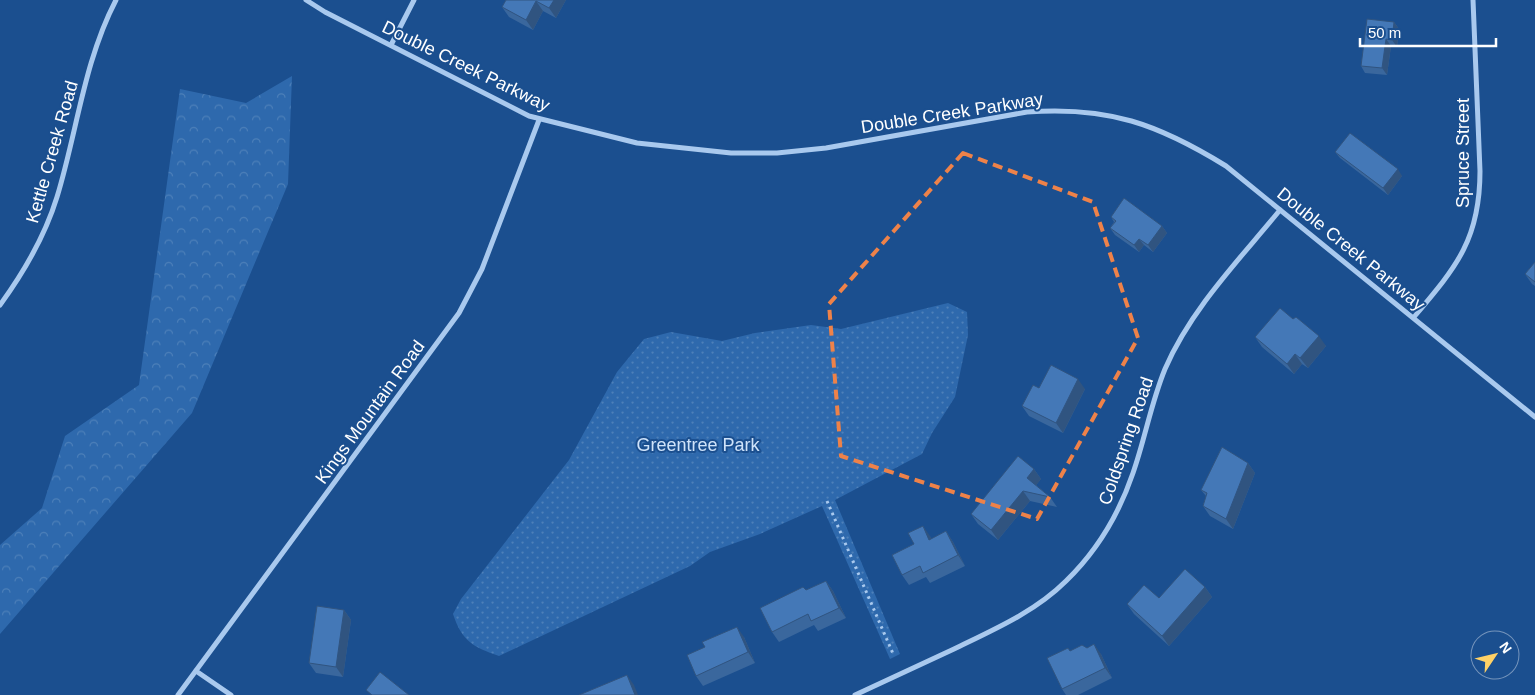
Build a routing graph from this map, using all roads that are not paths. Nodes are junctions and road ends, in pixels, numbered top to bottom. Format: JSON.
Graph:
{"nodes":[{"id":1,"x":116,"y":0,"type":"edge"},
{"id":2,"x":306,"y":0,"type":"edge"},
{"id":3,"x":414,"y":0,"type":"edge"},
{"id":4,"x":1473,"y":0,"type":"edge"},
{"id":5,"x":391,"y":45,"type":"junction"},
{"id":6,"x":539,"y":120,"type":"junction"},
{"id":7,"x":1280,"y":210,"type":"junction"},
{"id":8,"x":0,"y":305,"type":"edge"},
{"id":9,"x":1414,"y":317,"type":"junction"},
{"id":10,"x":1535,"y":416,"type":"edge"},
{"id":11,"x":196,"y":671,"type":"junction"},
{"id":12,"x":178,"y":695,"type":"edge"},
{"id":13,"x":231,"y":695,"type":"edge"},
{"id":14,"x":854,"y":695,"type":"edge"}],
"edges":[{"from":1,"to":8,"type":"street","name":"Kettle Creek Road"},
{"from":2,"to":5,"type":"street","name":"Double Creek Parkway"},
{"from":3,"to":5,"type":"street"},
{"from":4,"to":9,"type":"street","name":"Spruce Street"},
{"from":5,"to":6,"type":"street","name":"Double Creek Parkway"},
{"from":6,"to":7,"type":"street","name":"Double Creek Parkway"},
{"from":6,"to":11,"type":"street","name":"Kings Mountain Road"},
{"from":7,"to":9,"type":"street","name":"Double Creek Parkway"},
{"from":7,"to":14,"type":"street","name":"Coldspring Road"},
{"from":9,"to":10,"type":"street","name":"Double Creek Parkway"},
{"from":11,"to":12,"type":"street","name":"Kings Mountain Road"},
{"from":11,"to":13,"type":"street"}]}
